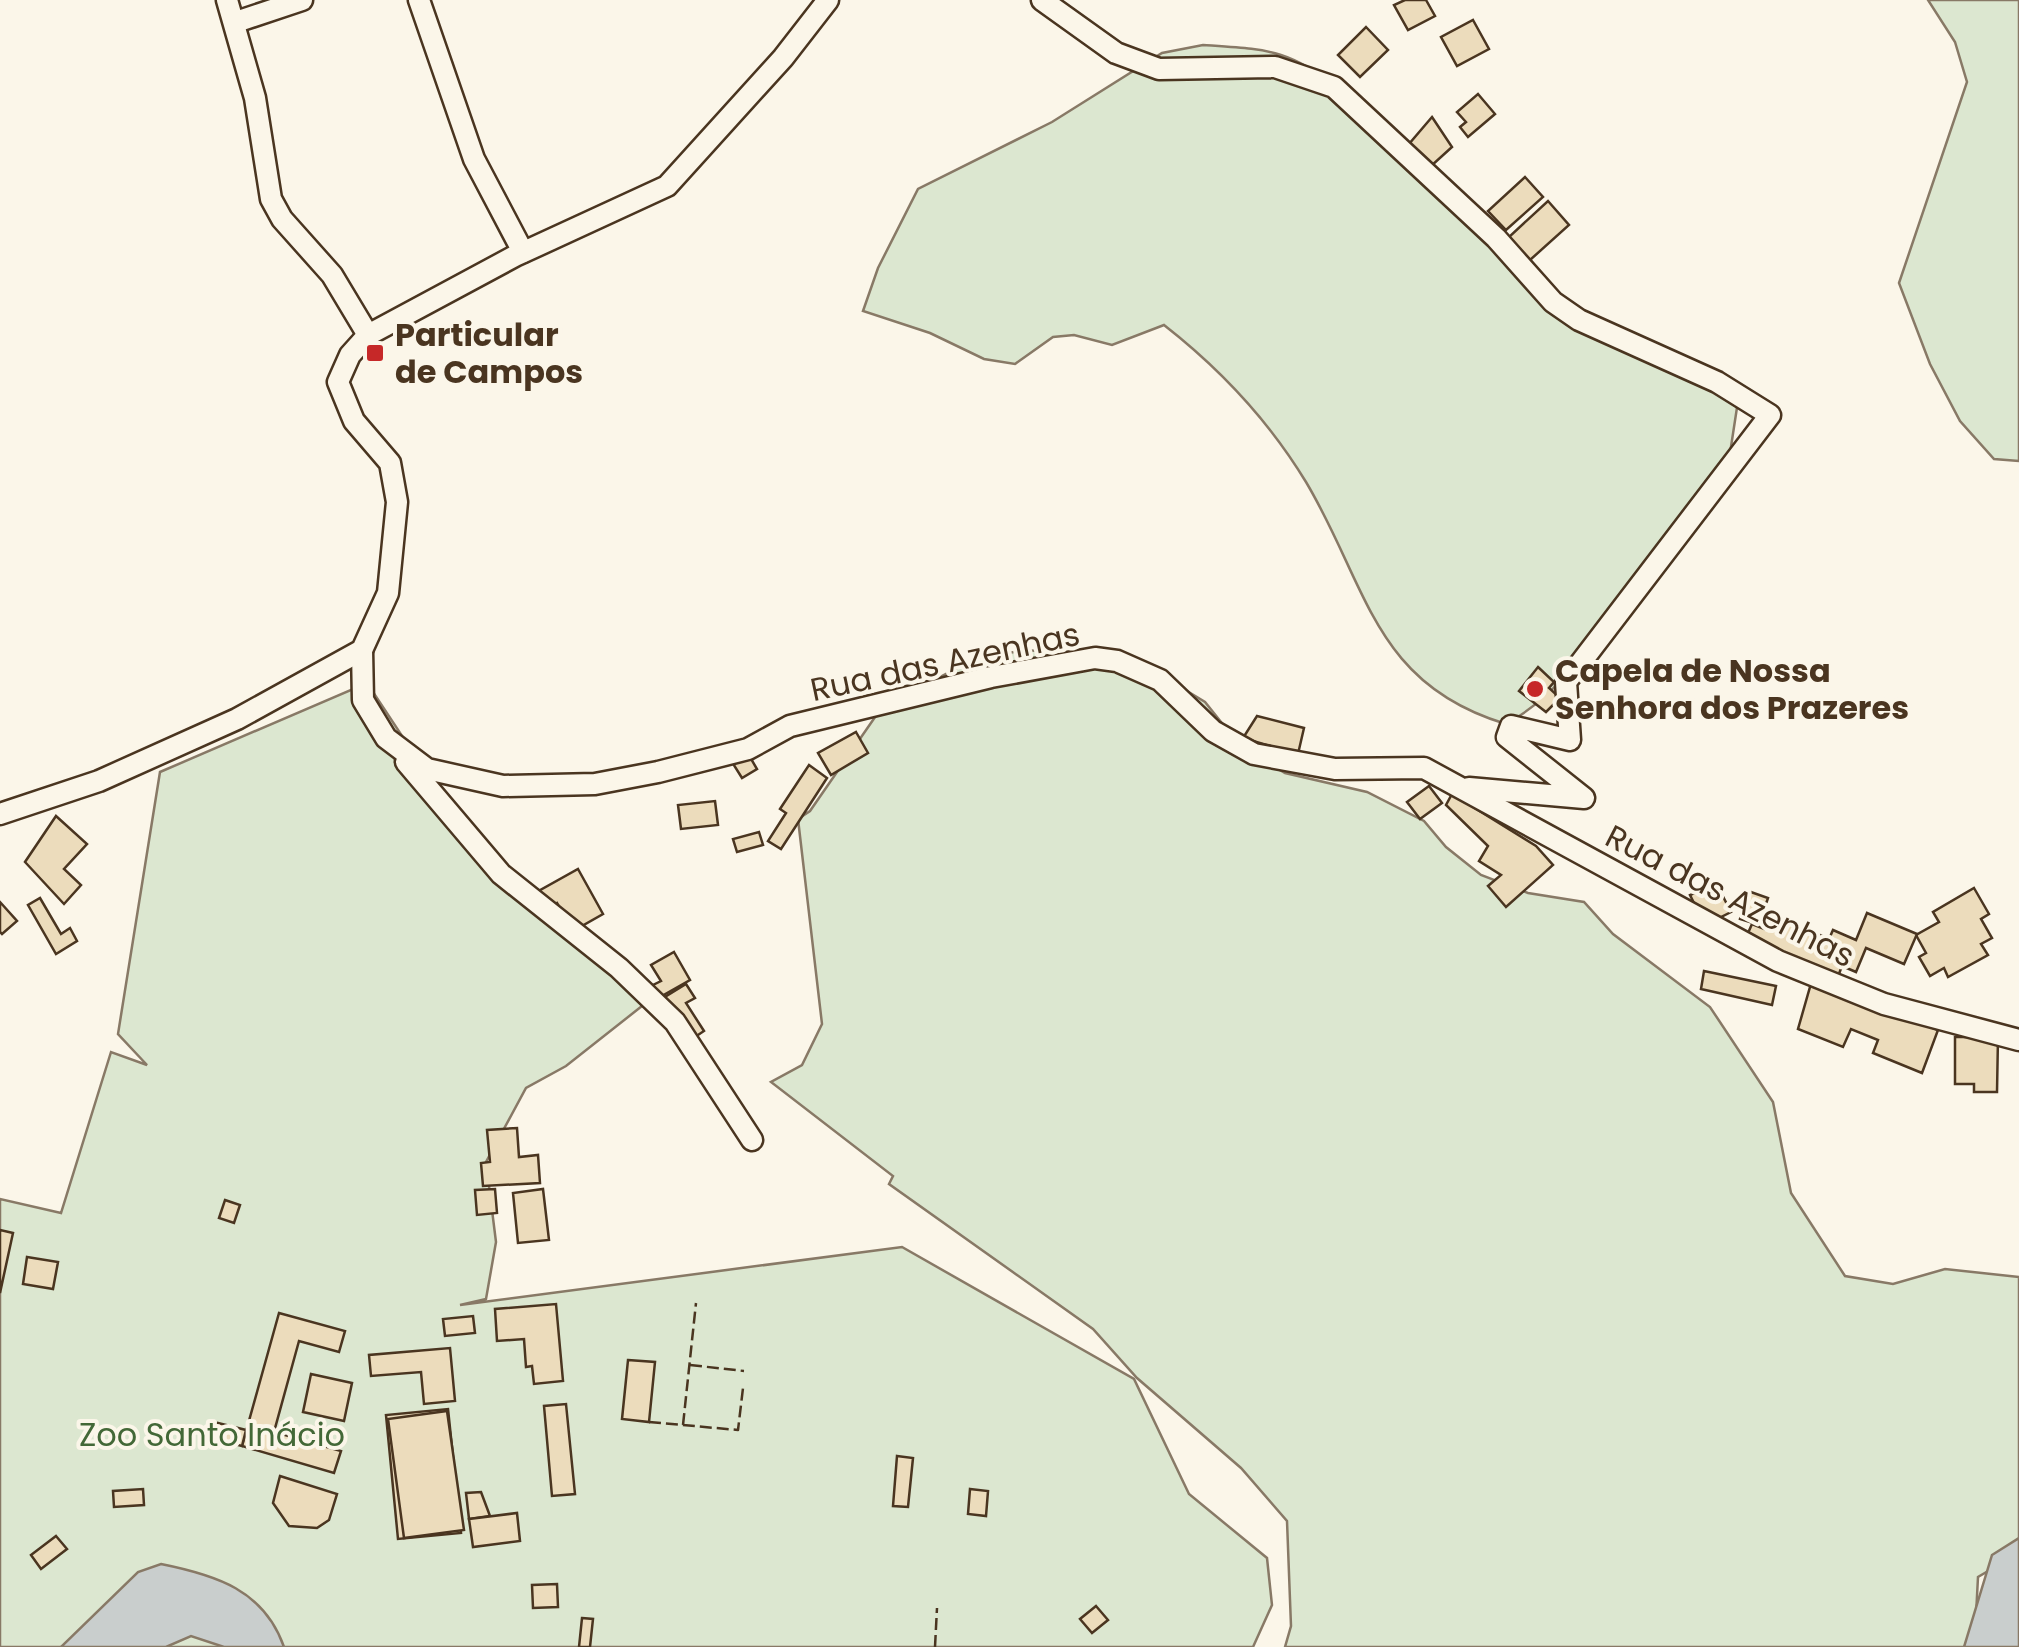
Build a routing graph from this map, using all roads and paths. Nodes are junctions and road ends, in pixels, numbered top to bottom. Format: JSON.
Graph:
{"nodes":[{"id":1,"x":227,"y":0,"type":"edge"},
{"id":2,"x":302,"y":0,"type":"edge"},
{"id":3,"x":419,"y":0,"type":"edge"},
{"id":4,"x":828,"y":0,"type":"edge"},
{"id":5,"x":1042,"y":0,"type":"edge"},
{"id":6,"x":236,"y":22,"type":"junction"},
{"id":7,"x":523,"y":252,"type":"junction"},
{"id":8,"x":368,"y":335,"type":"junction"},
{"id":9,"x":362,"y":650,"type":"junction"},
{"id":10,"x":386,"y":738,"type":"junction"},
{"id":11,"x":1463,"y":788,"type":"junction"},
{"id":12,"x":0,"y":814,"type":"edge"},
{"id":13,"x":2019,"y":1040,"type":"edge"},
{"id":14,"x":752,"y":1140,"type":"dead end"}],
"edges":[{"from":1,"to":6,"type":"street"},
{"from":2,"to":6,"type":"street"},
{"from":3,"to":7,"type":"street"},
{"from":4,"to":7,"type":"street"},
{"from":5,"to":11,"type":"street"},
{"from":6,"to":8,"type":"street"},
{"from":7,"to":8,"type":"street"},
{"from":8,"to":9,"type":"street"},
{"from":9,"to":10,"type":"street","name":"Rua das Azenhas"},
{"from":9,"to":12,"type":"street"},
{"from":10,"to":11,"type":"street","name":"Rua das Azenhas"},
{"from":10,"to":14,"type":"street"},
{"from":11,"to":13,"type":"street","name":"Rua das Azenhas"}]}
